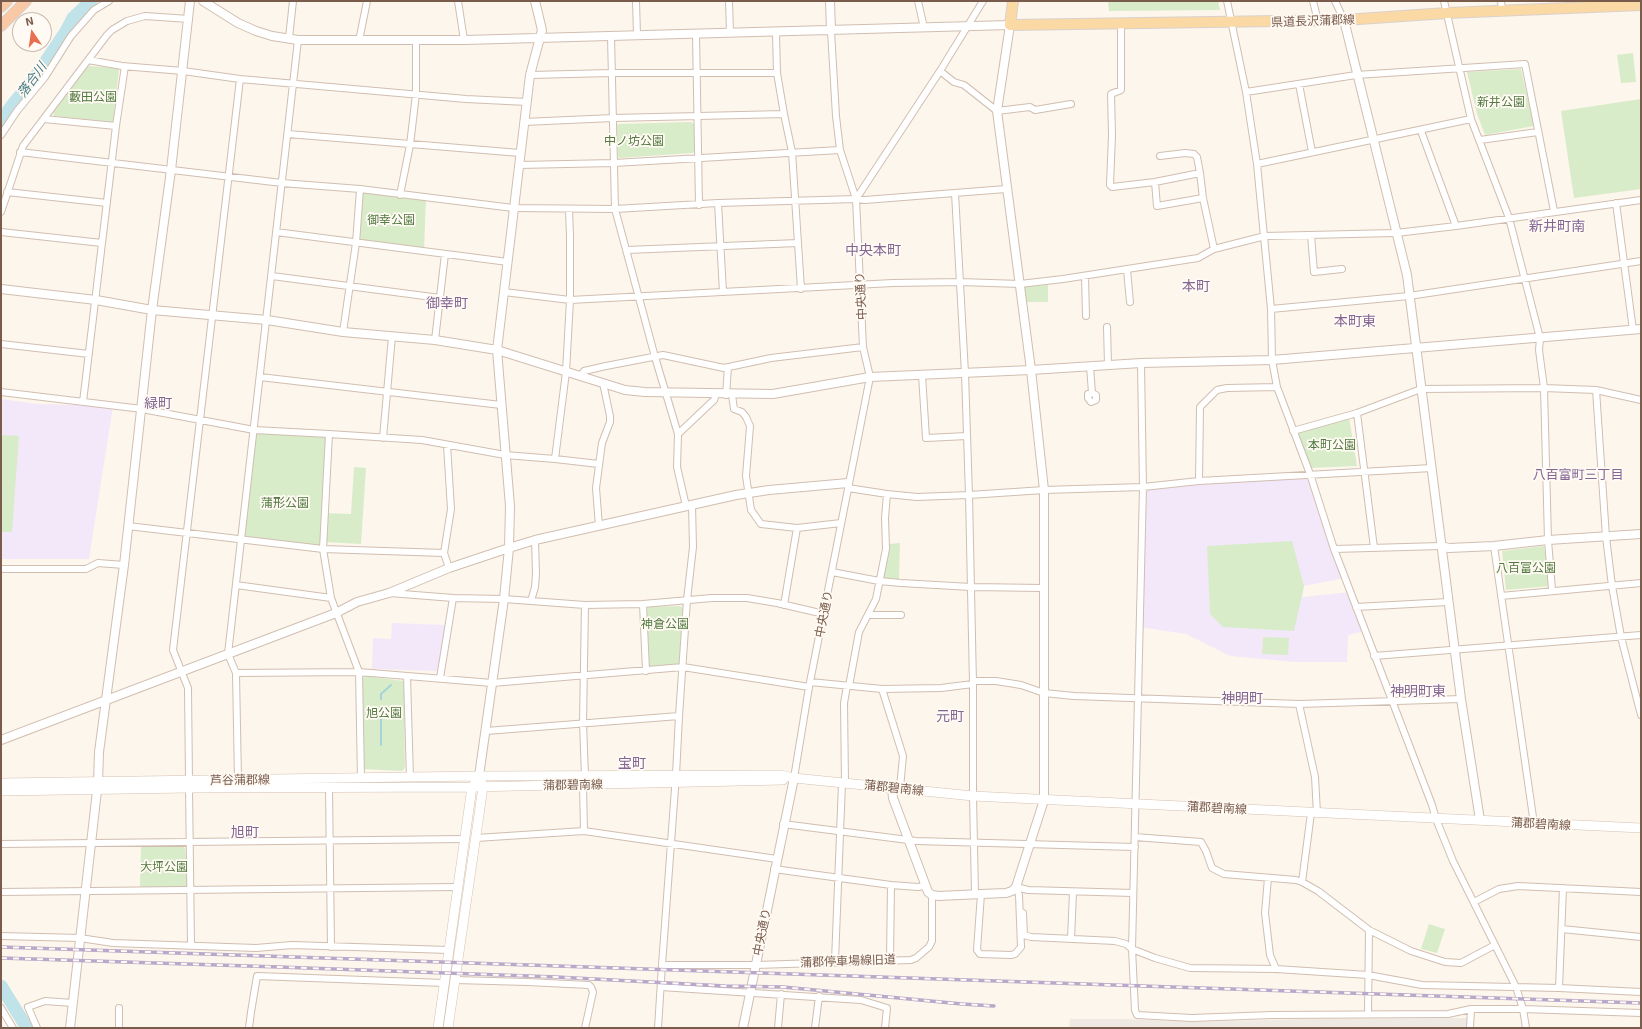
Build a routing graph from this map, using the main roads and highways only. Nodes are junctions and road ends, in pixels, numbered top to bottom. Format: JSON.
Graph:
{"nodes":[{"id":1,"x":7,"y":1,"type":"edge"},
{"id":2,"x":26,"y":1,"type":"edge"},
{"id":3,"x":1013,"y":1,"type":"edge"},
{"id":4,"x":1641,"y":5,"type":"edge"},
{"id":5,"x":1502,"y":6,"type":"edge"},
{"id":6,"x":1,"y":7,"type":"edge"},
{"id":7,"x":1,"y":26,"type":"edge"},
{"id":8,"x":479,"y":776,"type":"junction"},
{"id":9,"x":584,"y":781,"type":"junction"},
{"id":10,"x":1,"y":783,"type":"edge"},
{"id":11,"x":189,"y":785,"type":"junction"},
{"id":12,"x":97,"y":786,"type":"junction"},
{"id":13,"x":472,"y":787,"type":"junction"},
{"id":14,"x":483,"y":787,"type":"junction"},
{"id":15,"x":1,"y":791,"type":"edge"},
{"id":16,"x":1641,"y":828,"type":"edge"},
{"id":17,"x":438,"y":1028,"type":"edge"},
{"id":18,"x":448,"y":1028,"type":"edge"}],
"edges":[{"from":1,"to":6,"type":"highway"},
{"from":2,"to":7,"type":"highway"},
{"from":3,"to":5,"type":"main road","name":"県道長沢蒲郡線"},
{"from":4,"to":5,"type":"main road","name":"県道長沢蒲郡線"},
{"from":8,"to":9,"type":"main road","name":"蒲郡碧南線"},
{"from":8,"to":11,"type":"main road","name":"芦谷蒲郡線"},
{"from":8,"to":13,"type":"main road"},
{"from":8,"to":14,"type":"main road"},
{"from":9,"to":14,"type":"main road","name":"蒲郡碧南線"},
{"from":9,"to":16,"type":"main road","name":"蒲郡碧南線"},
{"from":10,"to":12,"type":"main road","name":"芦谷蒲郡線"},
{"from":11,"to":12,"type":"main road","name":"芦谷蒲郡線"},
{"from":11,"to":13,"type":"main road","name":"芦谷蒲郡線"},
{"from":12,"to":15,"type":"main road","name":"芦谷蒲郡線"},
{"from":13,"to":14,"type":"main road","name":"蒲郡碧南線"},
{"from":13,"to":17,"type":"main road"},
{"from":14,"to":18,"type":"main road"}]}
